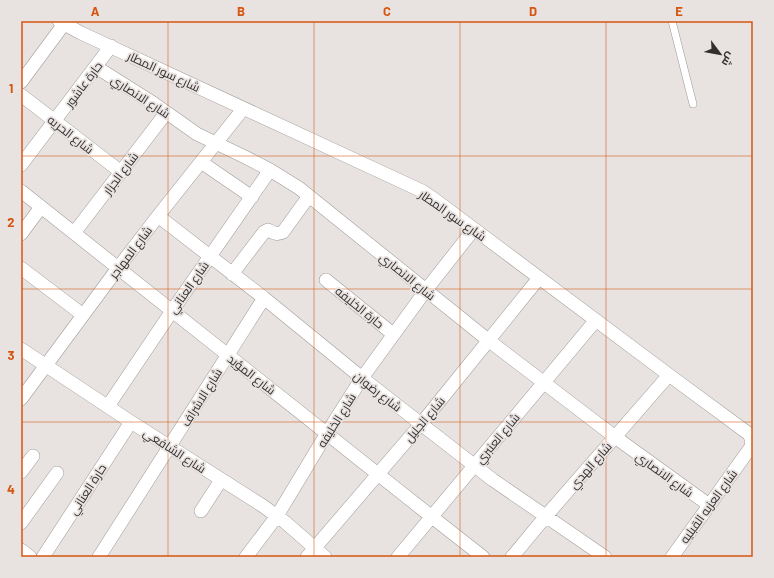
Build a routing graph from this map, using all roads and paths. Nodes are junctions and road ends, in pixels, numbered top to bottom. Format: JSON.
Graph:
{"nodes":[{"id":1,"x":672,"y":21,"type":"edge"},
{"id":2,"x":62,"y":23,"type":"edge"},
{"id":3,"x":111,"y":46,"type":"junction"},
{"id":4,"x":96,"y":67,"type":"junction"},
{"id":5,"x":21,"y":82,"type":"edge"},
{"id":6,"x":21,"y":95,"type":"edge"},
{"id":7,"x":693,"y":104,"type":"dead end"},
{"id":8,"x":243,"y":109,"type":"junction"},
{"id":9,"x":166,"y":112,"type":"junction"},
{"id":10,"x":54,"y":121,"type":"junction"},
{"id":11,"x":216,"y":144,"type":"junction"},
{"id":12,"x":201,"y":162,"type":"junction"},
{"id":13,"x":21,"y":164,"type":"edge"},
{"id":14,"x":270,"y":170,"type":"junction"},
{"id":15,"x":120,"y":172,"type":"junction"},
{"id":16,"x":21,"y":191,"type":"edge"},
{"id":17,"x":309,"y":196,"type":"junction"},
{"id":18,"x":252,"y":197,"type":"junction"},
{"id":19,"x":41,"y":207,"type":"junction"},
{"id":20,"x":158,"y":216,"type":"junction"},
{"id":21,"x":474,"y":229,"type":"junction"},
{"id":22,"x":74,"y":233,"type":"junction"},
{"id":23,"x":21,"y":234,"type":"edge"},
{"id":24,"x":210,"y":256,"type":"junction"},
{"id":25,"x":21,"y":268,"type":"edge"},
{"id":26,"x":118,"y":268,"type":"junction"},
{"id":27,"x":232,"y":274,"type":"junction"},
{"id":28,"x":538,"y":278,"type":"junction"},
{"id":29,"x":326,"y":280,"type":"dead end"},
{"id":30,"x":426,"y":290,"type":"junction"},
{"id":31,"x":264,"y":298,"type":"junction"},
{"id":32,"x":172,"y":311,"type":"junction"},
{"id":33,"x":83,"y":315,"type":"junction"},
{"id":34,"x":596,"y":320,"type":"junction"},
{"id":35,"x":393,"y":334,"type":"junction"},
{"id":36,"x":488,"y":340,"type":"junction"},
{"id":37,"x":21,"y":349,"type":"edge"},
{"id":38,"x":227,"y":355,"type":"junction"},
{"id":39,"x":45,"y":365,"type":"junction"},
{"id":40,"x":669,"y":376,"type":"junction"},
{"id":41,"x":362,"y":378,"type":"junction"},
{"id":42,"x":544,"y":382,"type":"junction"},
{"id":43,"x":21,"y":398,"type":"edge"},
{"id":44,"x":108,"y":406,"type":"junction"},
{"id":45,"x":131,"y":422,"type":"junction"},
{"id":46,"x":421,"y":424,"type":"junction"},
{"id":47,"x":327,"y":433,"type":"junction"},
{"id":48,"x":749,"y":434,"type":"joint"},
{"id":49,"x":615,"y":437,"type":"junction"},
{"id":50,"x":170,"y":447,"type":"junction"},
{"id":51,"x":33,"y":456,"type":"dead end"},
{"id":52,"x":475,"y":466,"type":"junction"},
{"id":53,"x":21,"y":472,"type":"edge"},
{"id":54,"x":57,"y":473,"type":"dead end"},
{"id":55,"x":378,"y":474,"type":"junction"},
{"id":56,"x":221,"y":480,"type":"junction"},
{"id":57,"x":709,"y":505,"type":"junction"},
{"id":58,"x":201,"y":511,"type":"dead end"},
{"id":59,"x":277,"y":516,"type":"junction"},
{"id":60,"x":546,"y":516,"type":"junction"},
{"id":61,"x":432,"y":517,"type":"junction"},
{"id":62,"x":21,"y":523,"type":"edge"},
{"id":63,"x":311,"y":552,"type":"edge"},
{"id":64,"x":466,"y":552,"type":"edge"},
{"id":65,"x":43,"y":557,"type":"edge"},
{"id":66,"x":99,"y":557,"type":"edge"},
{"id":67,"x":246,"y":557,"type":"edge"},
{"id":68,"x":325,"y":557,"type":"edge"},
{"id":69,"x":398,"y":557,"type":"edge"},
{"id":70,"x":483,"y":557,"type":"edge"},
{"id":71,"x":512,"y":557,"type":"edge"},
{"id":72,"x":605,"y":557,"type":"edge"},
{"id":73,"x":672,"y":557,"type":"edge"}],
"edges":[{"from":1,"to":7,"type":"lane"},
{"from":2,"to":3,"type":"street","name":"شارع سور المطار"},
{"from":2,"to":5,"type":"street"},
{"from":3,"to":4,"type":"street","name":"حارة عاشور"},
{"from":3,"to":8,"type":"street","name":"شارع سور المطار"},
{"from":4,"to":9,"type":"street","name":"شارع الانصاري"},
{"from":4,"to":10,"type":"street","name":"حارة عاشور"},
{"from":6,"to":10,"type":"street","name":"شارع الحريه"},
{"from":8,"to":11,"type":"street","name":"شارع المهاجر"},
{"from":8,"to":21,"type":"street","name":"شارع سور المطار"},
{"from":9,"to":11,"type":"street","name":"شارع الانصاري"},
{"from":9,"to":15,"type":"street","name":"شارع الجزار"},
{"from":10,"to":13,"type":"street","name":"حارة عاشور"},
{"from":10,"to":15,"type":"street","name":"شارع الحريه"},
{"from":11,"to":12,"type":"street","name":"شارع المهاجر"},
{"from":11,"to":14,"type":"street","name":"شارع الانصاري"},
{"from":12,"to":18,"type":"street"},
{"from":12,"to":20,"type":"street","name":"شارع المهاجر"},
{"from":14,"to":17,"type":"street","name":"شارع الانصاري"},
{"from":14,"to":18,"type":"street","name":"شارع العناني"},
{"from":15,"to":22,"type":"street","name":"شارع الجزار"},
{"from":16,"to":19,"type":"street","name":"شارع المؤيد"},
{"from":17,"to":27,"type":"street"},
{"from":17,"to":30,"type":"street","name":"شارع الانصاري"},
{"from":18,"to":24,"type":"street","name":"شارع العناني"},
{"from":19,"to":22,"type":"street","name":"شارع المؤيد"},
{"from":19,"to":23,"type":"street"},
{"from":20,"to":24,"type":"street","name":"شارع رضوان"},
{"from":20,"to":26,"type":"street","name":"شارع المهاجر"},
{"from":21,"to":28,"type":"street","name":"شارع سور المطار"},
{"from":21,"to":30,"type":"street","name":"شارع الخليفه"},
{"from":22,"to":26,"type":"street","name":"شارع المؤيد"},
{"from":24,"to":27,"type":"street","name":"شارع رضوان"},
{"from":24,"to":32,"type":"street","name":"شارع العناني"},
{"from":25,"to":33,"type":"street"},
{"from":26,"to":32,"type":"street","name":"شارع المؤيد"},
{"from":26,"to":33,"type":"street","name":"شارع المهاجر"},
{"from":27,"to":31,"type":"street","name":"شارع رضوان"},
{"from":28,"to":34,"type":"street","name":"شارع سور المطار"},
{"from":28,"to":36,"type":"street","name":"شارع الجليل"},
{"from":29,"to":35,"type":"street","name":"حارة الخليفه"},
{"from":30,"to":35,"type":"street","name":"شارع الخليفه"},
{"from":30,"to":36,"type":"street","name":"شارع الانصاري"},
{"from":31,"to":38,"type":"street","name":"شارع الاشراف"},
{"from":31,"to":41,"type":"street","name":"شارع رضوان"},
{"from":32,"to":38,"type":"street","name":"شارع المؤيد"},
{"from":32,"to":44,"type":"street","name":"شارع العناني"},
{"from":33,"to":39,"type":"street","name":"شارع المهاجر"},
{"from":34,"to":40,"type":"street","name":"شارع سور المطار"},
{"from":34,"to":42,"type":"street","name":"شارع العنبري"},
{"from":35,"to":41,"type":"street","name":"شارع الخليفه"},
{"from":36,"to":42,"type":"street","name":"شارع الانصاري"},
{"from":36,"to":46,"type":"street","name":"شارع الجليل"},
{"from":37,"to":39,"type":"street","name":"شارع الشافعي"},
{"from":38,"to":47,"type":"street","name":"شارع المؤيد"},
{"from":38,"to":50,"type":"street","name":"شارع الاشراف"},
{"from":39,"to":43,"type":"street","name":"شارع المهاجر"},
{"from":39,"to":44,"type":"street","name":"شارع الشافعي"},
{"from":40,"to":48,"type":"street","name":"شارع سور المطار"},
{"from":40,"to":49,"type":"street","name":"شارع الهدي"},
{"from":41,"to":46,"type":"street","name":"شارع رضوان"},
{"from":41,"to":47,"type":"street","name":"شارع الخليفه"},
{"from":42,"to":49,"type":"street","name":"شارع الانصاري"},
{"from":42,"to":52,"type":"street","name":"شارع العنبري"},
{"from":44,"to":45,"type":"street","name":"شارع الشافعي"},
{"from":45,"to":50,"type":"street","name":"شارع الشافعي"},
{"from":45,"to":65,"type":"street","name":"حارة العناني"},
{"from":46,"to":52,"type":"street","name":"شارع رضوان"},
{"from":46,"to":55,"type":"street","name":"شارع الجليل"},
{"from":47,"to":55,"type":"street","name":"شارع المؤيد"},
{"from":47,"to":59,"type":"street","name":"شارع الخليفه"},
{"from":48,"to":57,"type":"street","name":"شارع العزبه القبليه"},
{"from":49,"to":57,"type":"street","name":"شارع الانصاري"},
{"from":49,"to":60,"type":"street","name":"شارع الهدي"},
{"from":50,"to":56,"type":"street","name":"شارع الشافعي"},
{"from":50,"to":66,"type":"street","name":"شارع الاشراف"},
{"from":51,"to":53,"type":"street"},
{"from":52,"to":60,"type":"street","name":"شارع رضوان"},
{"from":52,"to":61,"type":"street","name":"شارع العنبري"},
{"from":54,"to":62,"type":"street"},
{"from":55,"to":61,"type":"street","name":"شارع المؤيد"},
{"from":55,"to":63,"type":"street","name":"شارع الجليل"},
{"from":56,"to":58,"type":"street"},
{"from":56,"to":59,"type":"street","name":"شارع الشافعي"},
{"from":57,"to":73,"type":"street","name":"شارع العزبه القبليه"},
{"from":59,"to":63,"type":"street","name":"شارع الشافعي"},
{"from":59,"to":67,"type":"street","name":"شارع الخليفه"},
{"from":60,"to":71,"type":"street","name":"شارع الهدي"},
{"from":60,"to":72,"type":"street","name":"شارع رضوان"},
{"from":61,"to":64,"type":"street","name":"شارع المؤيد"},
{"from":61,"to":69,"type":"street","name":"شارع العنبري"},
{"from":63,"to":68,"type":"street","name":"شارع الشافعي"},
{"from":64,"to":70,"type":"street","name":"شارع المؤيد"}]}
